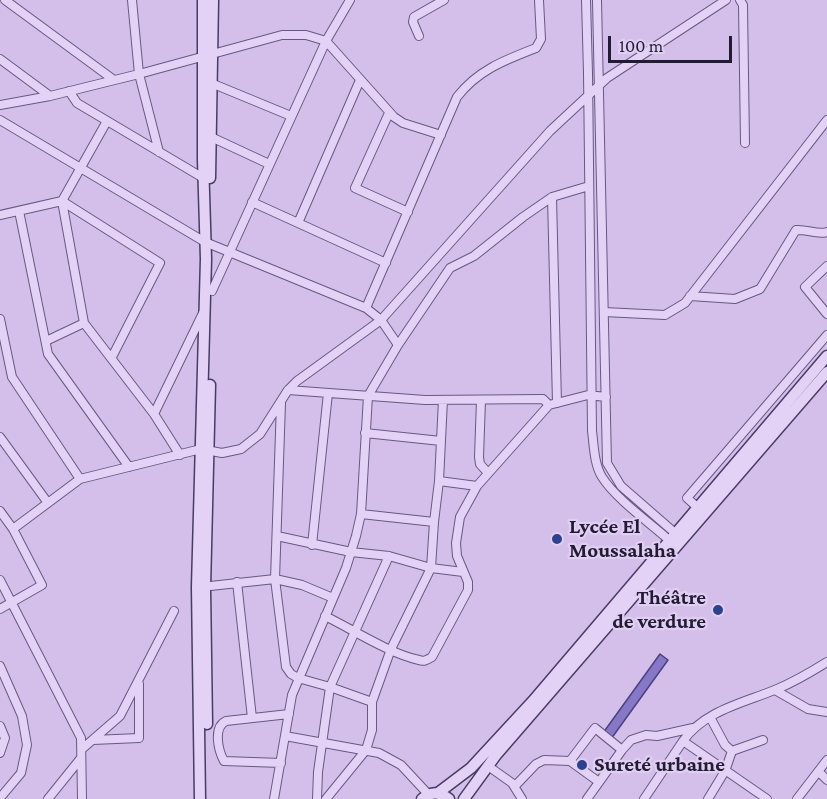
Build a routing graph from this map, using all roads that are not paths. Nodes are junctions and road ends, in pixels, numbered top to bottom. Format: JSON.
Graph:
{"nodes":[{"id":1,"x":132,"y":0,"type":"edge"},
{"id":2,"x":203,"y":0,"type":"edge"},
{"id":3,"x":213,"y":0,"type":"edge"},
{"id":4,"x":350,"y":0,"type":"edge"},
{"id":5,"x":444,"y":0,"type":"edge"},
{"id":6,"x":539,"y":0,"type":"edge"},
{"id":7,"x":586,"y":0,"type":"edge"},
{"id":8,"x":597,"y":0,"type":"edge"},
{"id":9,"x":726,"y":0,"type":"edge"},
{"id":10,"x":740,"y":0,"type":"edge"},
{"id":11,"x":8,"y":1,"type":"edge"},
{"id":12,"x":419,"y":36,"type":"dead end"},
{"id":13,"x":326,"y":41,"type":"junction"},
{"id":14,"x":207,"y":57,"type":"junction"},
{"id":15,"x":0,"y":59,"type":"edge"},
{"id":16,"x":139,"y":74,"type":"junction"},
{"id":17,"x":114,"y":80,"type":"junction"},
{"id":18,"x":360,"y":80,"type":"junction"},
{"id":19,"x":211,"y":82,"type":"junction"},
{"id":20,"x":600,"y":84,"type":"junction"},
{"id":21,"x":69,"y":91,"type":"junction"},
{"id":22,"x":588,"y":95,"type":"junction"},
{"id":23,"x":50,"y":96,"type":"junction"},
{"id":24,"x":0,"y":105,"type":"edge"},
{"id":25,"x":389,"y":113,"type":"junction"},
{"id":26,"x":291,"y":117,"type":"junction"},
{"id":27,"x":0,"y":120,"type":"edge"},
{"id":28,"x":827,"y":120,"type":"edge"},
{"id":29,"x":107,"y":121,"type":"junction"},
{"id":30,"x":441,"y":135,"type":"junction"},
{"id":31,"x":211,"y":137,"type":"junction"},
{"id":32,"x":745,"y":143,"type":"dead end"},
{"id":33,"x":159,"y":152,"type":"junction"},
{"id":34,"x":269,"y":164,"type":"junction"},
{"id":35,"x":81,"y":168,"type":"junction"},
{"id":36,"x":207,"y":180,"type":"junction"},
{"id":37,"x":589,"y":186,"type":"junction"},
{"id":38,"x":552,"y":197,"type":"junction"},
{"id":39,"x":62,"y":201,"type":"junction"},
{"id":40,"x":252,"y":202,"type":"junction"},
{"id":41,"x":19,"y":210,"type":"junction"},
{"id":42,"x":408,"y":212,"type":"junction"},
{"id":43,"x":0,"y":214,"type":"edge"},
{"id":44,"x":298,"y":223,"type":"junction"},
{"id":45,"x":827,"y":232,"type":"edge"},
{"id":46,"x":208,"y":243,"type":"junction"},
{"id":47,"x":230,"y":250,"type":"junction"},
{"id":48,"x":386,"y":263,"type":"junction"},
{"id":49,"x":827,"y":266,"type":"edge"},
{"id":50,"x":212,"y":291,"type":"junction"},
{"id":51,"x":690,"y":297,"type":"junction"},
{"id":52,"x":366,"y":308,"type":"junction"},
{"id":53,"x":205,"y":309,"type":"junction"},
{"id":54,"x":604,"y":312,"type":"junction"},
{"id":55,"x":827,"y":314,"type":"edge"},
{"id":56,"x":0,"y":319,"type":"edge"},
{"id":57,"x":381,"y":320,"type":"junction"},
{"id":58,"x":84,"y":323,"type":"junction"},
{"id":59,"x":827,"y":335,"type":"edge"},
{"id":60,"x":45,"y":341,"type":"junction"},
{"id":61,"x":398,"y":345,"type":"junction"},
{"id":62,"x":827,"y":356,"type":"edge"},
{"id":63,"x":112,"y":357,"type":"junction"},
{"id":64,"x":827,"y":372,"type":"edge"},
{"id":65,"x":288,"y":390,"type":"junction"},
{"id":66,"x":328,"y":393,"type":"junction"},
{"id":67,"x":368,"y":396,"type":"junction"},
{"id":68,"x":591,"y":396,"type":"junction"},
{"id":69,"x":606,"y":397,"type":"junction"},
{"id":70,"x":443,"y":400,"type":"junction"},
{"id":71,"x":481,"y":400,"type":"junction"},
{"id":72,"x":281,"y":401,"type":"junction"},
{"id":73,"x":553,"y":404,"type":"junction"},
{"id":74,"x":154,"y":414,"type":"junction"},
{"id":75,"x":365,"y":433,"type":"junction"},
{"id":76,"x":0,"y":437,"type":"edge"},
{"id":77,"x":441,"y":441,"type":"junction"},
{"id":78,"x":205,"y":450,"type":"junction"},
{"id":79,"x":180,"y":455,"type":"junction"},
{"id":80,"x":129,"y":467,"type":"junction"},
{"id":81,"x":488,"y":473,"type":"junction"},
{"id":82,"x":80,"y":479,"type":"junction"},
{"id":83,"x":440,"y":481,"type":"junction"},
{"id":84,"x":477,"y":486,"type":"junction"},
{"id":85,"x":48,"y":503,"type":"junction"},
{"id":86,"x":697,"y":507,"type":"junction"},
{"id":87,"x":0,"y":511,"type":"edge"},
{"id":88,"x":361,"y":514,"type":"junction"},
{"id":89,"x":434,"y":522,"type":"junction"},
{"id":90,"x":13,"y":529,"type":"junction"},
{"id":91,"x":277,"y":536,"type":"junction"},
{"id":92,"x":672,"y":537,"type":"junction"},
{"id":93,"x":312,"y":544,"type":"junction"},
{"id":94,"x":351,"y":552,"type":"junction"},
{"id":95,"x":389,"y":556,"type":"junction"},
{"id":96,"x":431,"y":568,"type":"junction"},
{"id":97,"x":463,"y":572,"type":"junction"},
{"id":98,"x":275,"y":579,"type":"junction"},
{"id":99,"x":0,"y":580,"type":"edge"},
{"id":100,"x":237,"y":582,"type":"junction"},
{"id":101,"x":201,"y":587,"type":"junction"},
{"id":102,"x":333,"y":598,"type":"junction"},
{"id":103,"x":12,"y":602,"type":"junction"},
{"id":104,"x":0,"y":609,"type":"edge"},
{"id":105,"x":174,"y":612,"type":"dead end"},
{"id":106,"x":325,"y":616,"type":"junction"},
{"id":107,"x":355,"y":631,"type":"junction"},
{"id":108,"x":391,"y":649,"type":"junction"},
{"id":109,"x":827,"y":662,"type":"edge"},
{"id":110,"x":0,"y":666,"type":"edge"},
{"id":111,"x":298,"y":678,"type":"junction"},
{"id":112,"x":139,"y":680,"type":"junction"},
{"id":113,"x":330,"y":687,"type":"junction"},
{"id":114,"x":775,"y":690,"type":"junction"},
{"id":115,"x":372,"y":702,"type":"junction"},
{"id":116,"x":827,"y":712,"type":"edge"},
{"id":117,"x":289,"y":714,"type":"junction"},
{"id":118,"x":710,"y":717,"type":"junction"},
{"id":119,"x":252,"y":718,"type":"junction"},
{"id":120,"x":0,"y":726,"type":"edge"},
{"id":121,"x":693,"y":728,"type":"junction"},
{"id":122,"x":285,"y":736,"type":"junction"},
{"id":123,"x":93,"y":740,"type":"junction"},
{"id":124,"x":763,"y":740,"type":"dead end"},
{"id":125,"x":683,"y":741,"type":"junction"},
{"id":126,"x":323,"y":744,"type":"junction"},
{"id":127,"x":82,"y":749,"type":"junction"},
{"id":128,"x":366,"y":750,"type":"junction"},
{"id":129,"x":622,"y":750,"type":"junction"},
{"id":130,"x":732,"y":751,"type":"junction"},
{"id":131,"x":0,"y":753,"type":"edge"},
{"id":132,"x":82,"y":758,"type":"junction"},
{"id":133,"x":827,"y":760,"type":"edge"},
{"id":134,"x":570,"y":761,"type":"junction"},
{"id":135,"x":281,"y":763,"type":"junction"},
{"id":136,"x":488,"y":766,"type":"junction"},
{"id":137,"x":725,"y":771,"type":"junction"},
{"id":138,"x":819,"y":772,"type":"junction"},
{"id":139,"x":827,"y":780,"type":"edge"},
{"id":140,"x":599,"y":782,"type":"junction"},
{"id":141,"x":515,"y":786,"type":"junction"},
{"id":142,"x":430,"y":796,"type":"edge"},
{"id":143,"x":0,"y":798,"type":"edge"},
{"id":144,"x":48,"y":799,"type":"edge"},
{"id":145,"x":82,"y":799,"type":"edge"},
{"id":146,"x":200,"y":799,"type":"edge"},
{"id":147,"x":207,"y":799,"type":"edge"},
{"id":148,"x":274,"y":799,"type":"edge"},
{"id":149,"x":317,"y":799,"type":"edge"},
{"id":150,"x":326,"y":799,"type":"edge"},
{"id":151,"x":449,"y":799,"type":"edge"},
{"id":152,"x":464,"y":799,"type":"edge"},
{"id":153,"x":522,"y":799,"type":"edge"},
{"id":154,"x":587,"y":799,"type":"edge"},
{"id":155,"x":644,"y":799,"type":"edge"},
{"id":156,"x":708,"y":799,"type":"edge"},
{"id":157,"x":767,"y":799,"type":"edge"},
{"id":158,"x":798,"y":799,"type":"edge"}],
"edges":[{"from":1,"to":16,"type":"street"},
{"from":2,"to":14,"type":"street"},
{"from":3,"to":14,"type":"street"},
{"from":4,"to":13,"type":"street"},
{"from":5,"to":12,"type":"street"},
{"from":6,"to":30,"type":"street"},
{"from":7,"to":22,"type":"street"},
{"from":8,"to":20,"type":"street"},
{"from":9,"to":20,"type":"street"},
{"from":10,"to":32,"type":"street"},
{"from":11,"to":17,"type":"street"},
{"from":13,"to":14,"type":"street"},
{"from":13,"to":18,"type":"street"},
{"from":13,"to":26,"type":"street"},
{"from":14,"to":16,"type":"street"},
{"from":14,"to":19,"type":"street"},
{"from":14,"to":36,"type":"street"},
{"from":15,"to":23,"type":"street"},
{"from":16,"to":17,"type":"street"},
{"from":16,"to":33,"type":"street"},
{"from":17,"to":21,"type":"street"},
{"from":18,"to":25,"type":"street"},
{"from":18,"to":44,"type":"street"},
{"from":19,"to":26,"type":"street"},
{"from":19,"to":31,"type":"street"},
{"from":20,"to":22,"type":"street"},
{"from":20,"to":54,"type":"street"},
{"from":21,"to":23,"type":"street"},
{"from":21,"to":29,"type":"street"},
{"from":22,"to":37,"type":"street"},
{"from":22,"to":57,"type":"street"},
{"from":23,"to":24,"type":"street"},
{"from":25,"to":30,"type":"street"},
{"from":25,"to":42,"type":"street"},
{"from":26,"to":34,"type":"street"},
{"from":27,"to":35,"type":"street"},
{"from":28,"to":51,"type":"street"},
{"from":29,"to":33,"type":"street"},
{"from":29,"to":35,"type":"street"},
{"from":30,"to":42,"type":"street"},
{"from":31,"to":34,"type":"street"},
{"from":31,"to":36,"type":"street"},
{"from":33,"to":36,"type":"street"},
{"from":34,"to":40,"type":"street"},
{"from":35,"to":39,"type":"street"},
{"from":35,"to":46,"type":"street"},
{"from":36,"to":46,"type":"street"},
{"from":37,"to":38,"type":"street"},
{"from":37,"to":68,"type":"street"},
{"from":38,"to":61,"type":"street"},
{"from":38,"to":73,"type":"street"},
{"from":39,"to":41,"type":"street"},
{"from":39,"to":58,"type":"street"},
{"from":39,"to":63,"type":"street"},
{"from":40,"to":44,"type":"street"},
{"from":40,"to":47,"type":"street"},
{"from":41,"to":43,"type":"street"},
{"from":41,"to":60,"type":"street"},
{"from":42,"to":48,"type":"street"},
{"from":44,"to":48,"type":"street"},
{"from":45,"to":51,"type":"street"},
{"from":46,"to":47,"type":"street"},
{"from":46,"to":50,"type":"street"},
{"from":46,"to":53,"type":"street"},
{"from":47,"to":50,"type":"street"},
{"from":47,"to":52,"type":"street"},
{"from":48,"to":52,"type":"street"},
{"from":49,"to":55,"type":"street"},
{"from":50,"to":78,"type":"street"},
{"from":51,"to":54,"type":"street"},
{"from":52,"to":57,"type":"street"},
{"from":53,"to":74,"type":"street"},
{"from":53,"to":78,"type":"street"},
{"from":54,"to":69,"type":"street"},
{"from":56,"to":82,"type":"street"},
{"from":57,"to":61,"type":"street"},
{"from":57,"to":65,"type":"street"},
{"from":58,"to":60,"type":"street"},
{"from":58,"to":63,"type":"street"},
{"from":59,"to":86,"type":"street"},
{"from":60,"to":80,"type":"street"},
{"from":61,"to":67,"type":"street"},
{"from":62,"to":86,"type":"street"},
{"from":63,"to":74,"type":"street"},
{"from":64,"to":136,"type":"street"},
{"from":65,"to":66,"type":"street"},
{"from":65,"to":72,"type":"street"},
{"from":66,"to":67,"type":"street"},
{"from":66,"to":93,"type":"street"},
{"from":67,"to":70,"type":"street"},
{"from":67,"to":75,"type":"street"},
{"from":68,"to":69,"type":"street"},
{"from":68,"to":73,"type":"street"},
{"from":68,"to":92,"type":"street"},
{"from":69,"to":92,"type":"street"},
{"from":70,"to":71,"type":"street"},
{"from":70,"to":77,"type":"street"},
{"from":71,"to":73,"type":"street"},
{"from":71,"to":81,"type":"street"},
{"from":72,"to":78,"type":"street"},
{"from":72,"to":91,"type":"street"},
{"from":73,"to":81,"type":"street"},
{"from":74,"to":79,"type":"street"},
{"from":75,"to":77,"type":"street"},
{"from":75,"to":88,"type":"street"},
{"from":76,"to":85,"type":"street"},
{"from":77,"to":83,"type":"street"},
{"from":78,"to":79,"type":"street"},
{"from":78,"to":101,"type":"street"},
{"from":79,"to":80,"type":"street"},
{"from":80,"to":82,"type":"street"},
{"from":81,"to":84,"type":"street"},
{"from":82,"to":85,"type":"street"},
{"from":83,"to":84,"type":"street"},
{"from":83,"to":89,"type":"street"},
{"from":84,"to":97,"type":"street"},
{"from":85,"to":90,"type":"street"},
{"from":86,"to":92,"type":"street"},
{"from":87,"to":90,"type":"street"},
{"from":88,"to":89,"type":"street"},
{"from":88,"to":94,"type":"street"},
{"from":89,"to":96,"type":"street"},
{"from":90,"to":103,"type":"street"},
{"from":91,"to":93,"type":"street"},
{"from":91,"to":98,"type":"street"},
{"from":92,"to":142,"type":"street"},
{"from":93,"to":94,"type":"street"},
{"from":94,"to":95,"type":"street"},
{"from":94,"to":102,"type":"street"},
{"from":95,"to":96,"type":"street"},
{"from":95,"to":107,"type":"street"},
{"from":96,"to":97,"type":"street"},
{"from":96,"to":108,"type":"street"},
{"from":97,"to":108,"type":"street"},
{"from":98,"to":100,"type":"street"},
{"from":98,"to":102,"type":"street"},
{"from":98,"to":111,"type":"street"},
{"from":99,"to":103,"type":"street"},
{"from":100,"to":101,"type":"street"},
{"from":100,"to":119,"type":"street"},
{"from":101,"to":146,"type":"street"},
{"from":101,"to":147,"type":"street"},
{"from":102,"to":106,"type":"street"},
{"from":103,"to":104,"type":"street"},
{"from":103,"to":127,"type":"street"},
{"from":105,"to":112,"type":"street"},
{"from":106,"to":107,"type":"street"},
{"from":106,"to":111,"type":"street"},
{"from":107,"to":108,"type":"street"},
{"from":107,"to":113,"type":"street"},
{"from":108,"to":115,"type":"street"},
{"from":109,"to":114,"type":"street"},
{"from":110,"to":143,"type":"street"},
{"from":111,"to":113,"type":"street"},
{"from":111,"to":117,"type":"street"},
{"from":112,"to":123,"type":"street"},
{"from":112,"to":123,"type":"street"},
{"from":113,"to":115,"type":"street"},
{"from":113,"to":126,"type":"street"},
{"from":114,"to":116,"type":"street"},
{"from":114,"to":118,"type":"street"},
{"from":115,"to":128,"type":"street"},
{"from":117,"to":119,"type":"street"},
{"from":117,"to":122,"type":"street"},
{"from":118,"to":121,"type":"street"},
{"from":118,"to":130,"type":"street"},
{"from":119,"to":135,"type":"street"},
{"from":120,"to":131,"type":"street"},
{"from":121,"to":125,"type":"street"},
{"from":121,"to":129,"type":"street"},
{"from":122,"to":126,"type":"street"},
{"from":122,"to":135,"type":"street"},
{"from":123,"to":127,"type":"street"},
{"from":124,"to":130,"type":"street"},
{"from":125,"to":137,"type":"street"},
{"from":125,"to":155,"type":"street"},
{"from":126,"to":128,"type":"street"},
{"from":126,"to":149,"type":"street"},
{"from":127,"to":132,"type":"street"},
{"from":128,"to":142,"type":"street"},
{"from":128,"to":150,"type":"street"},
{"from":129,"to":134,"type":"street"},
{"from":129,"to":140,"type":"street"},
{"from":130,"to":137,"type":"street"},
{"from":132,"to":144,"type":"street"},
{"from":132,"to":145,"type":"street"},
{"from":133,"to":138,"type":"street"},
{"from":134,"to":140,"type":"street"},
{"from":134,"to":141,"type":"street"},
{"from":135,"to":148,"type":"street"},
{"from":136,"to":141,"type":"street"},
{"from":136,"to":152,"type":"street"},
{"from":137,"to":156,"type":"street"},
{"from":137,"to":157,"type":"street"},
{"from":138,"to":139,"type":"street"},
{"from":138,"to":158,"type":"street"},
{"from":140,"to":154,"type":"street"},
{"from":141,"to":153,"type":"street"},
{"from":142,"to":151,"type":"street"}]}
